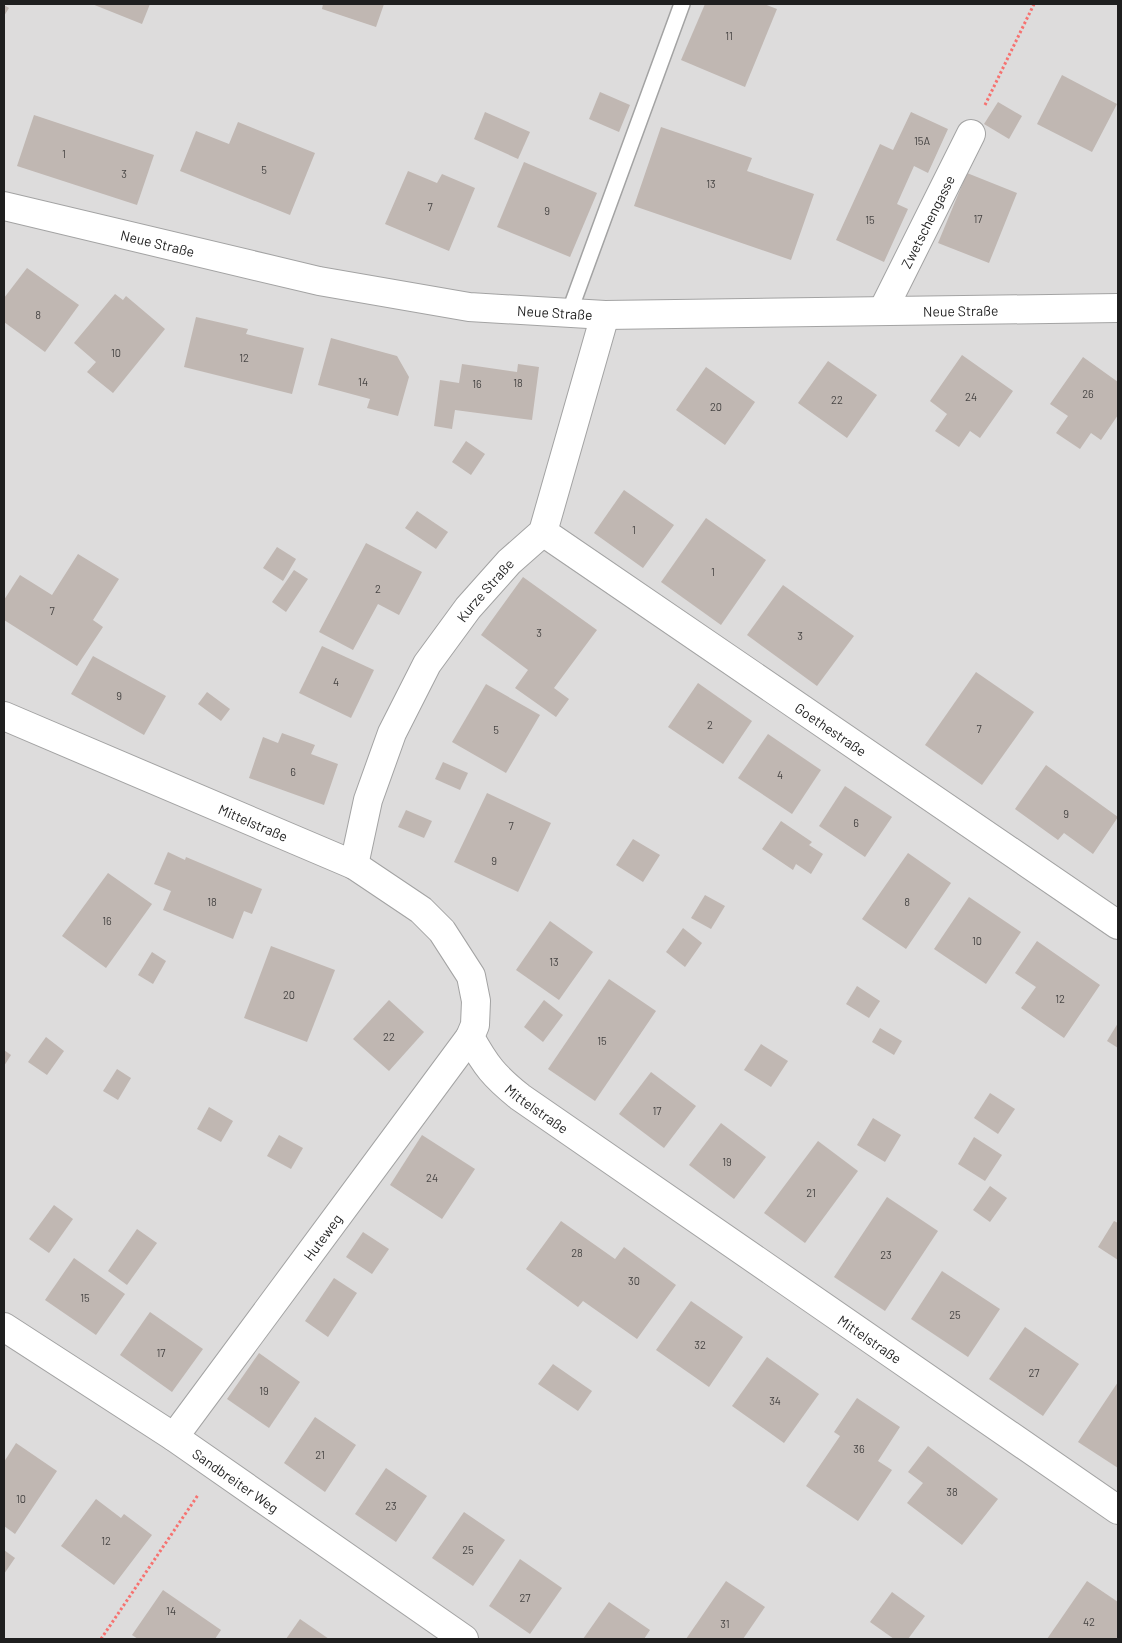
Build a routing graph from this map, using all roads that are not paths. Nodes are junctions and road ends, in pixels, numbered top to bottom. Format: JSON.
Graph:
{"nodes":[{"id":1,"x":682,"y":4,"type":"edge"},
{"id":2,"x":971,"y":134,"type":"road end"},
{"id":3,"x":4,"y":206,"type":"edge"},
{"id":4,"x":1118,"y":308,"type":"edge"},
{"id":5,"x":883,"y":310,"type":"junction"},
{"id":6,"x":570,"y":313,"type":"junction"},
{"id":7,"x":605,"y":315,"type":"junction"},
{"id":8,"x":543,"y":532,"type":"junction"},
{"id":9,"x":4,"y":716,"type":"edge"},
{"id":10,"x":354,"y":865,"type":"junction"},
{"id":11,"x":1118,"y":925,"type":"edge"},
{"id":12,"x":470,"y":1037,"type":"junction"},
{"id":13,"x":4,"y":1327,"type":"edge"},
{"id":14,"x":174,"y":1436,"type":"junction"},
{"id":15,"x":1118,"y":1510,"type":"edge"},
{"id":16,"x":464,"y":1639,"type":"edge"}],
"edges":[{"from":1,"to":6,"type":"lane"},
{"from":2,"to":5,"type":"street","name":"Zwetschengasse"},
{"from":3,"to":6,"type":"street","name":"Neue Straße"},
{"from":4,"to":5,"type":"street","name":"Neue Straße"},
{"from":5,"to":7,"type":"street","name":"Neue Straße"},
{"from":6,"to":7,"type":"street","name":"Neue Straße"},
{"from":7,"to":8,"type":"street"},
{"from":8,"to":10,"type":"street","name":"Kurze Straße"},
{"from":8,"to":11,"type":"street","name":"Goethestraße"},
{"from":9,"to":10,"type":"street","name":"Mittelstraße"},
{"from":10,"to":12,"type":"street","name":"Mittelstraße"},
{"from":12,"to":14,"type":"street","name":"Huteweg"},
{"from":12,"to":15,"type":"street","name":"Mittelstraße"},
{"from":13,"to":14,"type":"street","name":"Sandbreiter Weg"},
{"from":14,"to":16,"type":"street","name":"Sandbreiter Weg"}]}
